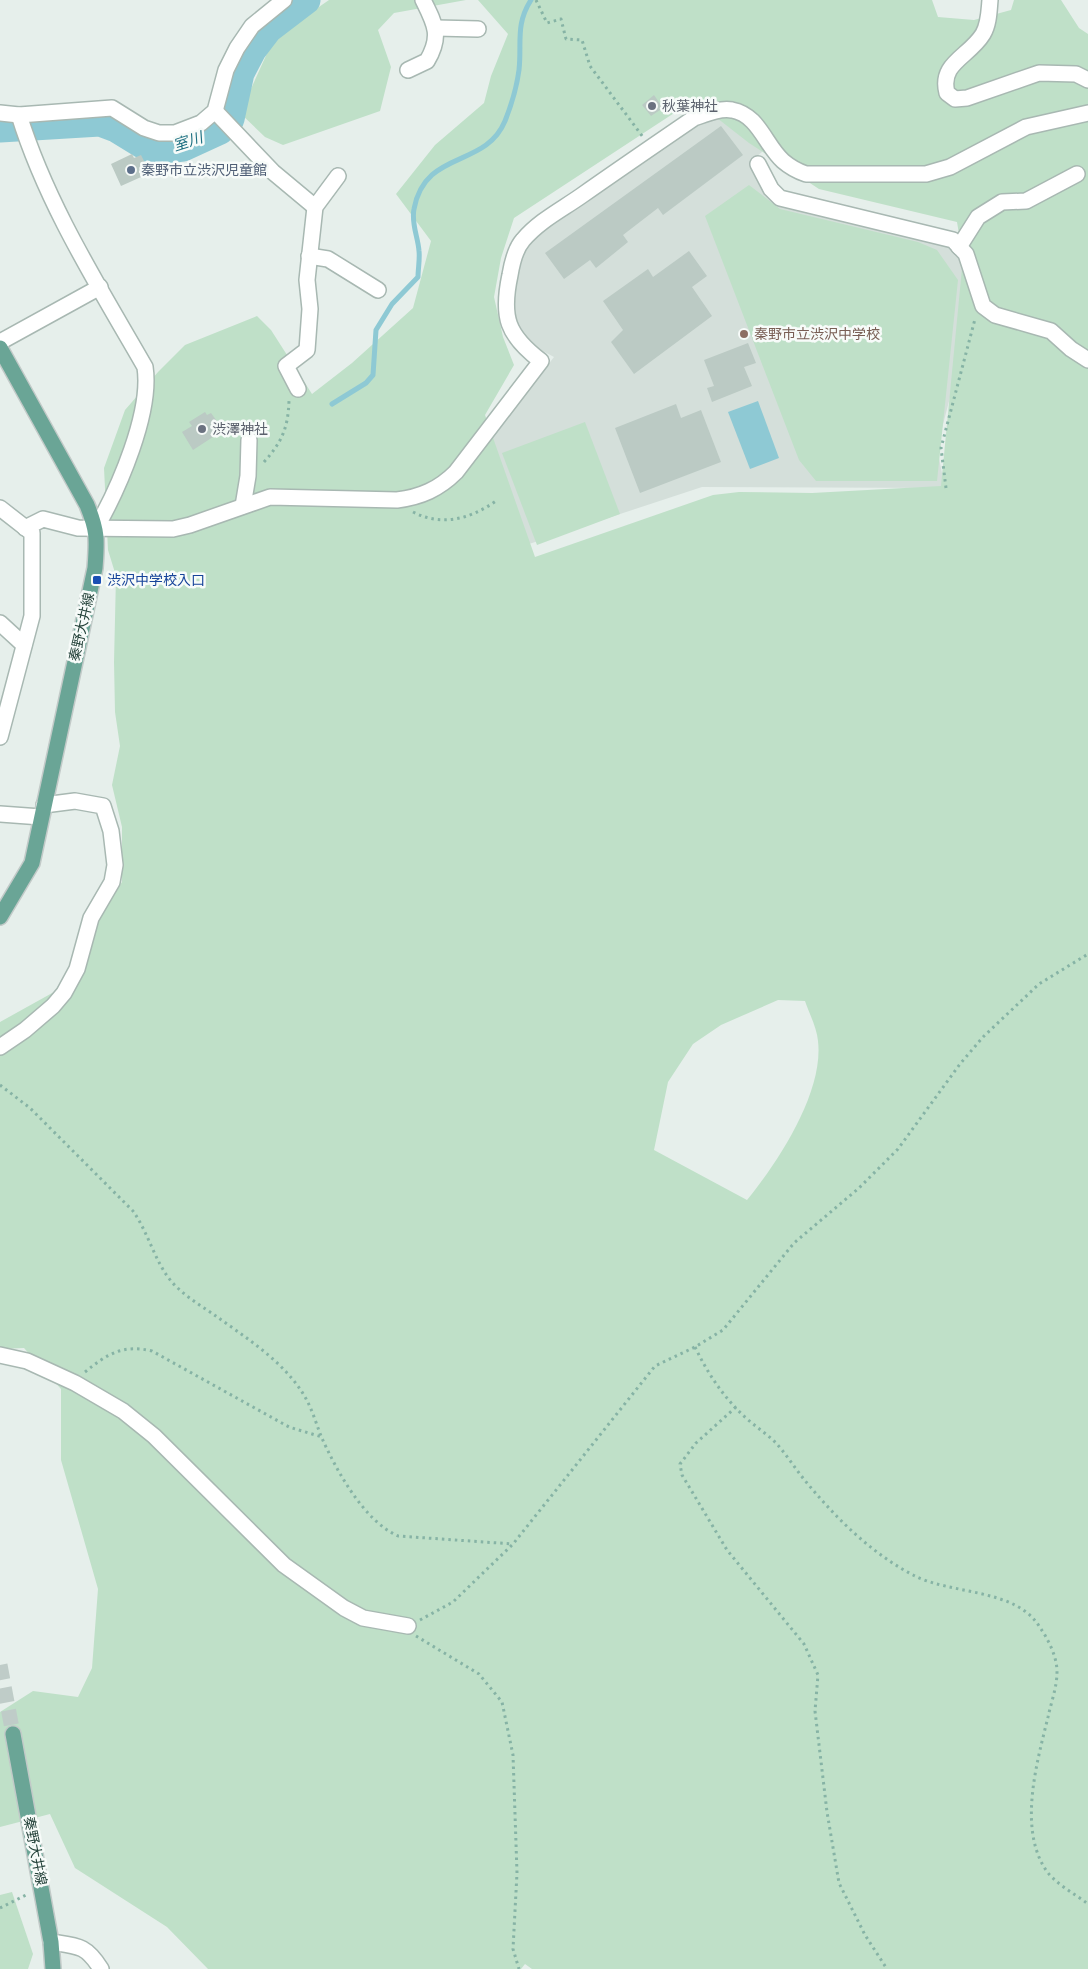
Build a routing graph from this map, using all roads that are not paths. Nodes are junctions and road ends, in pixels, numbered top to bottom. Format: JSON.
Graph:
{"nodes":[{"id":1,"x":284,"y":0,"type":"edge"},
{"id":2,"x":423,"y":0,"type":"edge"},
{"id":3,"x":990,"y":0,"type":"edge"},
{"id":4,"x":436,"y":28,"type":"junction"},
{"id":5,"x":478,"y":29,"type":"dead end"},
{"id":6,"x":408,"y":70,"type":"dead end"},
{"id":7,"x":1088,"y":80,"type":"edge"},
{"id":8,"x":0,"y":112,"type":"edge"},
{"id":9,"x":217,"y":113,"type":"junction"},
{"id":10,"x":1088,"y":113,"type":"edge"},
{"id":11,"x":20,"y":117,"type":"junction"},
{"id":12,"x":776,"y":153,"type":"junction"},
{"id":13,"x":1077,"y":174,"type":"dead end"},
{"id":14,"x":338,"y":176,"type":"dead end"},
{"id":15,"x":314,"y":207,"type":"junction"},
{"id":16,"x":959,"y":247,"type":"junction"},
{"id":17,"x":310,"y":256,"type":"junction"},
{"id":18,"x":100,"y":288,"type":"junction"},
{"id":19,"x":378,"y":290,"type":"dead end"},
{"id":20,"x":0,"y":342,"type":"edge"},
{"id":21,"x":0,"y":348,"type":"edge"},
{"id":22,"x":1088,"y":360,"type":"edge"},
{"id":23,"x":298,"y":389,"type":"road end"},
{"id":24,"x":249,"y":440,"type":"dead end"},
{"id":25,"x":243,"y":506,"type":"junction"},
{"id":26,"x":0,"y":508,"type":"edge"},
{"id":27,"x":25,"y":528,"type":"junction"},
{"id":28,"x":96,"y":528,"type":"junction"},
{"id":29,"x":0,"y":624,"type":"edge"},
{"id":30,"x":24,"y":645,"type":"junction"},
{"id":31,"x":0,"y":733,"type":"edge"},
{"id":32,"x":42,"y":811,"type":"junction"},
{"id":33,"x":0,"y":814,"type":"edge"},
{"id":34,"x":0,"y":917,"type":"edge"},
{"id":35,"x":0,"y":1047,"type":"edge"},
{"id":36,"x":0,"y":1355,"type":"edge"},
{"id":37,"x":408,"y":1626,"type":"road end"},
{"id":38,"x":12,"y":1734,"type":"tunnel mouth"},
{"id":39,"x":52,"y":1942,"type":"junction"},
{"id":40,"x":53,"y":1969,"type":"edge"},
{"id":41,"x":101,"y":1969,"type":"edge"}],
"edges":[{"from":1,"to":9,"type":"street"},
{"from":2,"to":4,"type":"street"},
{"from":3,"to":7,"type":"street"},
{"from":4,"to":5,"type":"street"},
{"from":4,"to":6,"type":"street"},
{"from":8,"to":11,"type":"street"},
{"from":9,"to":11,"type":"street"},
{"from":9,"to":15,"type":"street"},
{"from":10,"to":12,"type":"street"},
{"from":11,"to":18,"type":"street"},
{"from":12,"to":16,"type":"street"},
{"from":12,"to":25,"type":"street"},
{"from":13,"to":16,"type":"street"},
{"from":14,"to":15,"type":"street"},
{"from":15,"to":17,"type":"street"},
{"from":16,"to":22,"type":"street"},
{"from":17,"to":19,"type":"street"},
{"from":17,"to":23,"type":"street"},
{"from":18,"to":20,"type":"street"},
{"from":18,"to":28,"type":"street"},
{"from":21,"to":28,"type":"main road","name":"秦野大井線"},
{"from":24,"to":25,"type":"street"},
{"from":25,"to":28,"type":"street"},
{"from":26,"to":27,"type":"street"},
{"from":27,"to":28,"type":"street"},
{"from":27,"to":30,"type":"street"},
{"from":28,"to":32,"type":"main road","name":"秦野大井線"},
{"from":29,"to":30,"type":"street"},
{"from":30,"to":31,"type":"street"},
{"from":32,"to":33,"type":"street"},
{"from":32,"to":34,"type":"main road","name":"秦野大井線"},
{"from":32,"to":35,"type":"street"},
{"from":36,"to":37,"type":"street"},
{"from":38,"to":39,"type":"main road","name":"秦野大井線"},
{"from":39,"to":40,"type":"main road","name":"秦野大井線"},
{"from":39,"to":41,"type":"street"}]}
